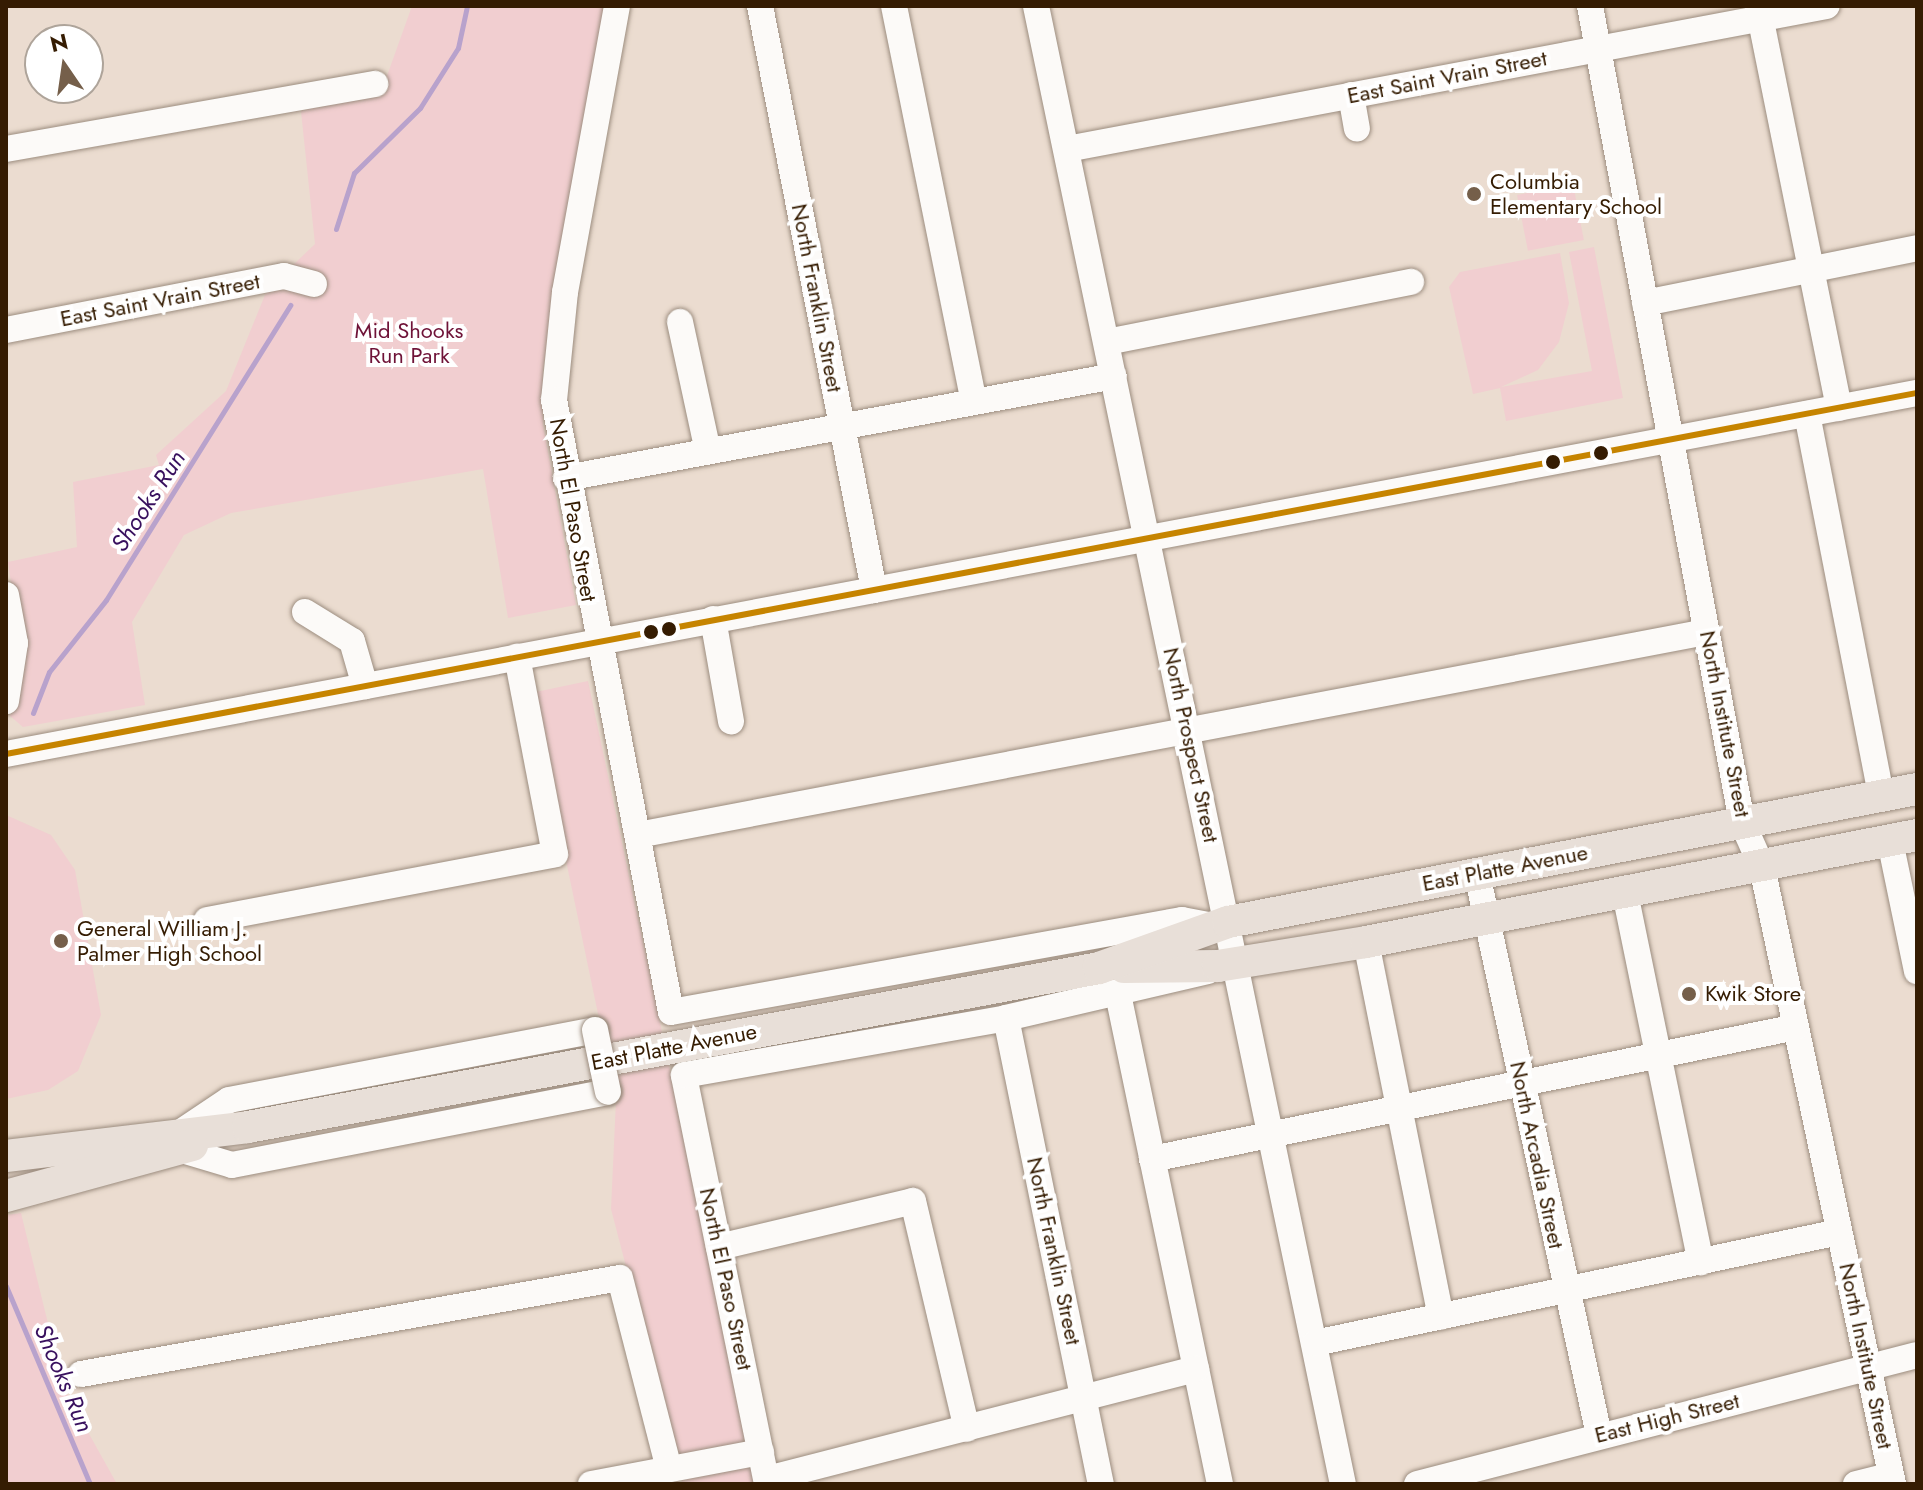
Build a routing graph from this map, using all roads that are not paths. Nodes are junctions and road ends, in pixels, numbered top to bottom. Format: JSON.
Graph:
{"nodes":[{"id":1,"x":617,"y":6,"type":"edge"},
{"id":2,"x":760,"y":6,"type":"edge"},
{"id":3,"x":894,"y":6,"type":"edge"},
{"id":4,"x":1036,"y":6,"type":"edge"},
{"id":5,"x":1590,"y":6,"type":"edge"},
{"id":6,"x":1827,"y":6,"type":"edge"},
{"id":7,"x":1760,"y":12,"type":"edge"},
{"id":8,"x":1598,"y":48,"type":"junction"},
{"id":9,"x":375,"y":84,"type":"dead end"},
{"id":10,"x":1351,"y":95,"type":"junction"},
{"id":11,"x":1357,"y":128,"type":"dead end"},
{"id":12,"x":6,"y":149,"type":"edge"},
{"id":13,"x":1067,"y":149,"type":"junction"},
{"id":14,"x":1917,"y":248,"type":"edge"},
{"id":15,"x":1811,"y":269,"type":"junction"},
{"id":16,"x":1411,"y":282,"type":"dead end"},
{"id":17,"x":314,"y":284,"type":"dead end"},
{"id":18,"x":1645,"y":303,"type":"junction"},
{"id":19,"x":680,"y":322,"type":"dead end"},
{"id":20,"x":6,"y":330,"type":"edge"},
{"id":21,"x":1107,"y":342,"type":"junction"},
{"id":22,"x":1114,"y":376,"type":"junction"},
{"id":23,"x":1917,"y":393,"type":"edge"},
{"id":24,"x":974,"y":401,"type":"junction"},
{"id":25,"x":1839,"y":408,"type":"junction"},
{"id":26,"x":1807,"y":414,"type":"junction"},
{"id":27,"x":842,"y":426,"type":"junction"},
{"id":28,"x":1670,"y":440,"type":"junction"},
{"id":29,"x":708,"y":451,"type":"junction"},
{"id":30,"x":566,"y":478,"type":"junction"},
{"id":31,"x":1146,"y":538,"type":"junction"},
{"id":32,"x":874,"y":590,"type":"junction"},
{"id":33,"x":6,"y":595,"type":"edge"},
{"id":34,"x":305,"y":612,"type":"dead end"},
{"id":35,"x":713,"y":619,"type":"junction"},
{"id":36,"x":9,"y":628,"type":"edge"},
{"id":37,"x":1706,"y":632,"type":"junction"},
{"id":38,"x":598,"y":642,"type":"junction"},
{"id":39,"x":517,"y":657,"type":"junction"},
{"id":40,"x":365,"y":686,"type":"junction"},
{"id":41,"x":6,"y":701,"type":"edge"},
{"id":42,"x":731,"y":721,"type":"dead end"},
{"id":43,"x":1189,"y":729,"type":"junction"},
{"id":44,"x":6,"y":754,"type":"edge"},
{"id":45,"x":1917,"y":789,"type":"edge"},
{"id":46,"x":1881,"y":796,"type":"junction"},
{"id":47,"x":1742,"y":822,"type":"junction"},
{"id":48,"x":638,"y":835,"type":"junction"},
{"id":49,"x":1903,"y":838,"type":"edge"},
{"id":50,"x":1762,"y":867,"type":"junction"},
{"id":51,"x":1477,"y":874,"type":"junction"},
{"id":52,"x":1625,"y":893,"type":"junction"},
{"id":53,"x":1487,"y":918,"type":"junction"},
{"id":54,"x":207,"y":920,"type":"dead end"},
{"id":55,"x":1220,"y":924,"type":"junction"},
{"id":56,"x":1366,"y":942,"type":"junction"},
{"id":57,"x":1228,"y":964,"type":"junction"},
{"id":58,"x":1099,"y":968,"type":"junction"},
{"id":59,"x":1917,"y":971,"type":"edge"},
{"id":60,"x":1118,"y":994,"type":"junction"},
{"id":61,"x":1006,"y":1018,"type":"junction"},
{"id":62,"x":1796,"y":1027,"type":"junction"},
{"id":63,"x":1655,"y":1054,"type":"junction"},
{"id":64,"x":1521,"y":1080,"type":"junction"},
{"id":65,"x":1402,"y":1106,"type":"junction"},
{"id":66,"x":1270,"y":1134,"type":"junction"},
{"id":67,"x":179,"y":1142,"type":"junction"},
{"id":68,"x":6,"y":1156,"type":"edge"},
{"id":69,"x":1152,"y":1159,"type":"junction"},
{"id":70,"x":6,"y":1196,"type":"edge"},
{"id":71,"x":1839,"y":1232,"type":"junction"},
{"id":72,"x":719,"y":1247,"type":"junction"},
{"id":73,"x":1701,"y":1262,"type":"junction"},
{"id":74,"x":1567,"y":1292,"type":"junction"},
{"id":75,"x":1441,"y":1317,"type":"junction"},
{"id":76,"x":1315,"y":1343,"type":"junction"},
{"id":77,"x":1917,"y":1355,"type":"edge"},
{"id":78,"x":1867,"y":1368,"type":"junction"},
{"id":79,"x":1196,"y":1369,"type":"junction"},
{"id":80,"x":81,"y":1374,"type":"dead end"},
{"id":81,"x":1084,"y":1398,"type":"junction"},
{"id":82,"x":967,"y":1429,"type":"junction"},
{"id":83,"x":1599,"y":1435,"type":"junction"},
{"id":84,"x":761,"y":1452,"type":"junction"},
{"id":85,"x":669,"y":1469,"type":"junction"},
{"id":86,"x":1892,"y":1479,"type":"edge"},
{"id":87,"x":767,"y":1482,"type":"edge"},
{"id":88,"x":591,"y":1484,"type":"edge"},
{"id":89,"x":1101,"y":1484,"type":"edge"},
{"id":90,"x":1220,"y":1484,"type":"edge"},
{"id":91,"x":1343,"y":1484,"type":"edge"},
{"id":92,"x":1417,"y":1484,"type":"edge"},
{"id":93,"x":1856,"y":1484,"type":"edge"}],
"edges":[{"from":1,"to":30,"type":"street","name":"North El Paso Street"},
{"from":2,"to":27,"type":"street","name":"North Franklin Street"},
{"from":3,"to":24,"type":"street"},
{"from":4,"to":13,"type":"street","name":"North Prospect Street"},
{"from":5,"to":8,"type":"street","name":"North Institute Street"},
{"from":6,"to":7,"type":"street","name":"East Saint Vrain Street"},
{"from":7,"to":8,"type":"street","name":"East Saint Vrain Street"},
{"from":7,"to":15,"type":"street"},
{"from":8,"to":10,"type":"street","name":"East Saint Vrain Street"},
{"from":8,"to":18,"type":"street","name":"North Institute Street"},
{"from":9,"to":12,"type":"street"},
{"from":10,"to":11,"type":"street"},
{"from":10,"to":13,"type":"street","name":"East Saint Vrain Street"},
{"from":13,"to":21,"type":"street","name":"North Prospect Street"},
{"from":14,"to":15,"type":"street"},
{"from":15,"to":18,"type":"street"},
{"from":15,"to":25,"type":"street"},
{"from":16,"to":21,"type":"street"},
{"from":17,"to":20,"type":"street","name":"East Saint Vrain Street"},
{"from":18,"to":28,"type":"street","name":"North Institute Street"},
{"from":19,"to":29,"type":"street"},
{"from":21,"to":22,"type":"street","name":"North Prospect Street"},
{"from":22,"to":24,"type":"street"},
{"from":22,"to":31,"type":"street","name":"North Prospect Street"},
{"from":23,"to":25,"type":"street"},
{"from":24,"to":27,"type":"street"},
{"from":25,"to":26,"type":"street"},
{"from":26,"to":28,"type":"street"},
{"from":26,"to":46,"type":"street"},
{"from":27,"to":29,"type":"street"},
{"from":27,"to":32,"type":"street","name":"North Franklin Street"},
{"from":28,"to":31,"type":"street"},
{"from":28,"to":37,"type":"street","name":"North Institute Street"},
{"from":29,"to":30,"type":"street"},
{"from":30,"to":38,"type":"street","name":"North El Paso Street"},
{"from":31,"to":32,"type":"street"},
{"from":31,"to":43,"type":"street","name":"North Prospect Street"},
{"from":32,"to":35,"type":"street"},
{"from":33,"to":36,"type":"street"},
{"from":34,"to":40,"type":"street"},
{"from":35,"to":38,"type":"street"},
{"from":35,"to":42,"type":"street"},
{"from":36,"to":41,"type":"street"},
{"from":37,"to":43,"type":"street"},
{"from":37,"to":47,"type":"street","name":"North Institute Street"},
{"from":38,"to":39,"type":"street"},
{"from":38,"to":48,"type":"street","name":"North El Paso Street"},
{"from":39,"to":40,"type":"street"},
{"from":39,"to":54,"type":"street"},
{"from":40,"to":44,"type":"street"},
{"from":43,"to":48,"type":"street"},
{"from":43,"to":55,"type":"street","name":"North Prospect Street"},
{"from":45,"to":46,"type":"main road","name":"East Platte Avenue"},
{"from":46,"to":47,"type":"main road","name":"East Platte Avenue"},
{"from":47,"to":50,"type":"street","name":"North Institute Street"},
{"from":47,"to":51,"type":"main road","name":"East Platte Avenue"},
{"from":48,"to":55,"type":"street","name":"North El Paso Street"},
{"from":49,"to":50,"type":"main road","name":"East Platte Avenue"},
{"from":49,"to":59,"type":"street"},
{"from":50,"to":52,"type":"main road","name":"East Platte Avenue"},
{"from":50,"to":62,"type":"street","name":"North Institute Street"},
{"from":51,"to":53,"type":"street","name":"North Arcadia Street"},
{"from":51,"to":55,"type":"main road","name":"East Platte Avenue"},
{"from":52,"to":53,"type":"main road","name":"East Platte Avenue"},
{"from":52,"to":63,"type":"street"},
{"from":53,"to":56,"type":"main road","name":"East Platte Avenue"},
{"from":53,"to":64,"type":"street","name":"North Arcadia Street"},
{"from":55,"to":57,"type":"street","name":"North Prospect Street"},
{"from":55,"to":58,"type":"main road","name":"East Platte Avenue"},
{"from":56,"to":57,"type":"main road","name":"East Platte Avenue"},
{"from":56,"to":65,"type":"street"},
{"from":57,"to":58,"type":"main road","name":"East Platte Avenue"},
{"from":57,"to":60,"type":"street"},
{"from":57,"to":66,"type":"street","name":"North Prospect Street"},
{"from":58,"to":67,"type":"main road","name":"East Platte Avenue"},
{"from":60,"to":61,"type":"street"},
{"from":60,"to":69,"type":"street"},
{"from":61,"to":72,"type":"street","name":"North El Paso Street"},
{"from":61,"to":81,"type":"street","name":"North Franklin Street"},
{"from":62,"to":63,"type":"street"},
{"from":62,"to":71,"type":"street","name":"North Institute Street"},
{"from":63,"to":64,"type":"street"},
{"from":63,"to":73,"type":"street"},
{"from":64,"to":65,"type":"street"},
{"from":64,"to":74,"type":"street","name":"North Arcadia Street"},
{"from":65,"to":66,"type":"street"},
{"from":65,"to":75,"type":"street"},
{"from":66,"to":69,"type":"street"},
{"from":66,"to":76,"type":"street","name":"North Prospect Street"},
{"from":67,"to":67,"type":"street","bridge":true},
{"from":67,"to":68,"type":"main road","name":"East Platte Avenue"},
{"from":67,"to":70,"type":"main road","name":"East Platte Avenue"},
{"from":69,"to":79,"type":"street"},
{"from":71,"to":73,"type":"street"},
{"from":71,"to":78,"type":"street","name":"North Institute Street"},
{"from":72,"to":82,"type":"street"},
{"from":72,"to":84,"type":"street","name":"North El Paso Street"},
{"from":73,"to":74,"type":"street"},
{"from":74,"to":75,"type":"street"},
{"from":74,"to":83,"type":"street","name":"North Arcadia Street"},
{"from":75,"to":76,"type":"street"},
{"from":76,"to":91,"type":"street","name":"North Prospect Street"},
{"from":77,"to":78,"type":"street","name":"East High Street"},
{"from":78,"to":83,"type":"street","name":"East High Street"},
{"from":78,"to":86,"type":"street","name":"North Institute Street"},
{"from":79,"to":81,"type":"street"},
{"from":79,"to":90,"type":"street"},
{"from":80,"to":85,"type":"street"},
{"from":81,"to":82,"type":"street"},
{"from":81,"to":89,"type":"street","name":"North Franklin Street"},
{"from":82,"to":87,"type":"street"},
{"from":83,"to":92,"type":"street","name":"East High Street"},
{"from":84,"to":85,"type":"street"},
{"from":84,"to":87,"type":"street","name":"North El Paso Street"},
{"from":85,"to":88,"type":"street"},
{"from":86,"to":93,"type":"street"}]}
